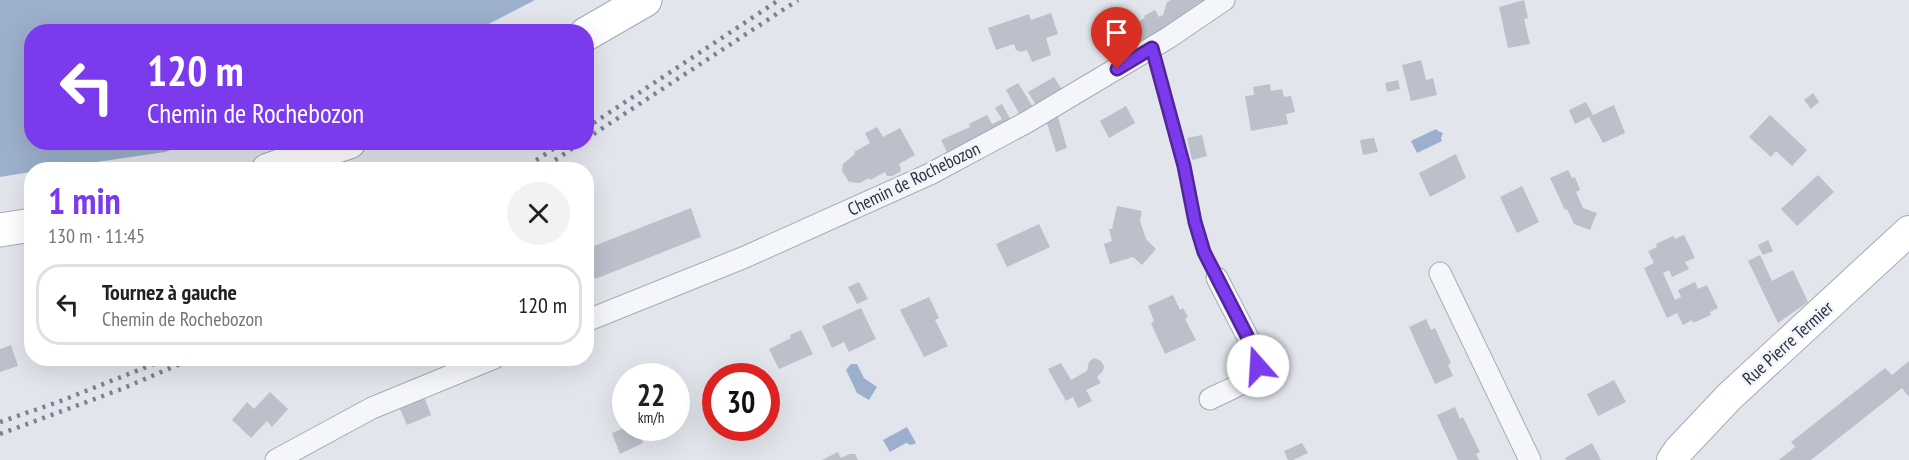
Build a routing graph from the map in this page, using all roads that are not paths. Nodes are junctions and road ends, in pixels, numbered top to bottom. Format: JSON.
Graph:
{"nodes":[{"id":1,"x":645,"y":0,"type":"edge"},
{"id":2,"x":1224,"y":0,"type":"edge"},
{"id":3,"x":594,"y":29,"type":"edge"},
{"id":4,"x":1152,"y":48,"type":"junction"},
{"id":5,"x":326,"y":150,"type":"edge"},
{"id":6,"x":291,"y":162,"type":"edge"},
{"id":7,"x":24,"y":226,"type":"edge"},
{"id":8,"x":0,"y":230,"type":"edge"},
{"id":9,"x":1909,"y":231,"type":"edge"},
{"id":10,"x":1440,"y":273,"type":"dead end"},
{"id":11,"x":1217,"y":278,"type":"joint"},
{"id":12,"x":594,"y":318,"type":"edge"},
{"id":13,"x":474,"y":366,"type":"edge"},
{"id":14,"x":1210,"y":399,"type":"dead end"},
{"id":15,"x":276,"y":460,"type":"edge"},
{"id":16,"x":1530,"y":460,"type":"edge"},
{"id":17,"x":1672,"y":460,"type":"edge"}],
"edges":[{"from":1,"to":3,"type":"main road"},
{"from":2,"to":4,"type":"street","name":"Chemin de Rochebozon"},
{"from":4,"to":11,"type":"lane"},
{"from":4,"to":12,"type":"street","name":"Chemin de Rochebozon"},
{"from":5,"to":6,"type":"main road"},
{"from":7,"to":8,"type":"main road"},
{"from":9,"to":17,"type":"street","name":"Rue Pierre Termier"},
{"from":10,"to":16,"type":"street"},
{"from":11,"to":14,"type":"street"},
{"from":13,"to":15,"type":"street"}]}
